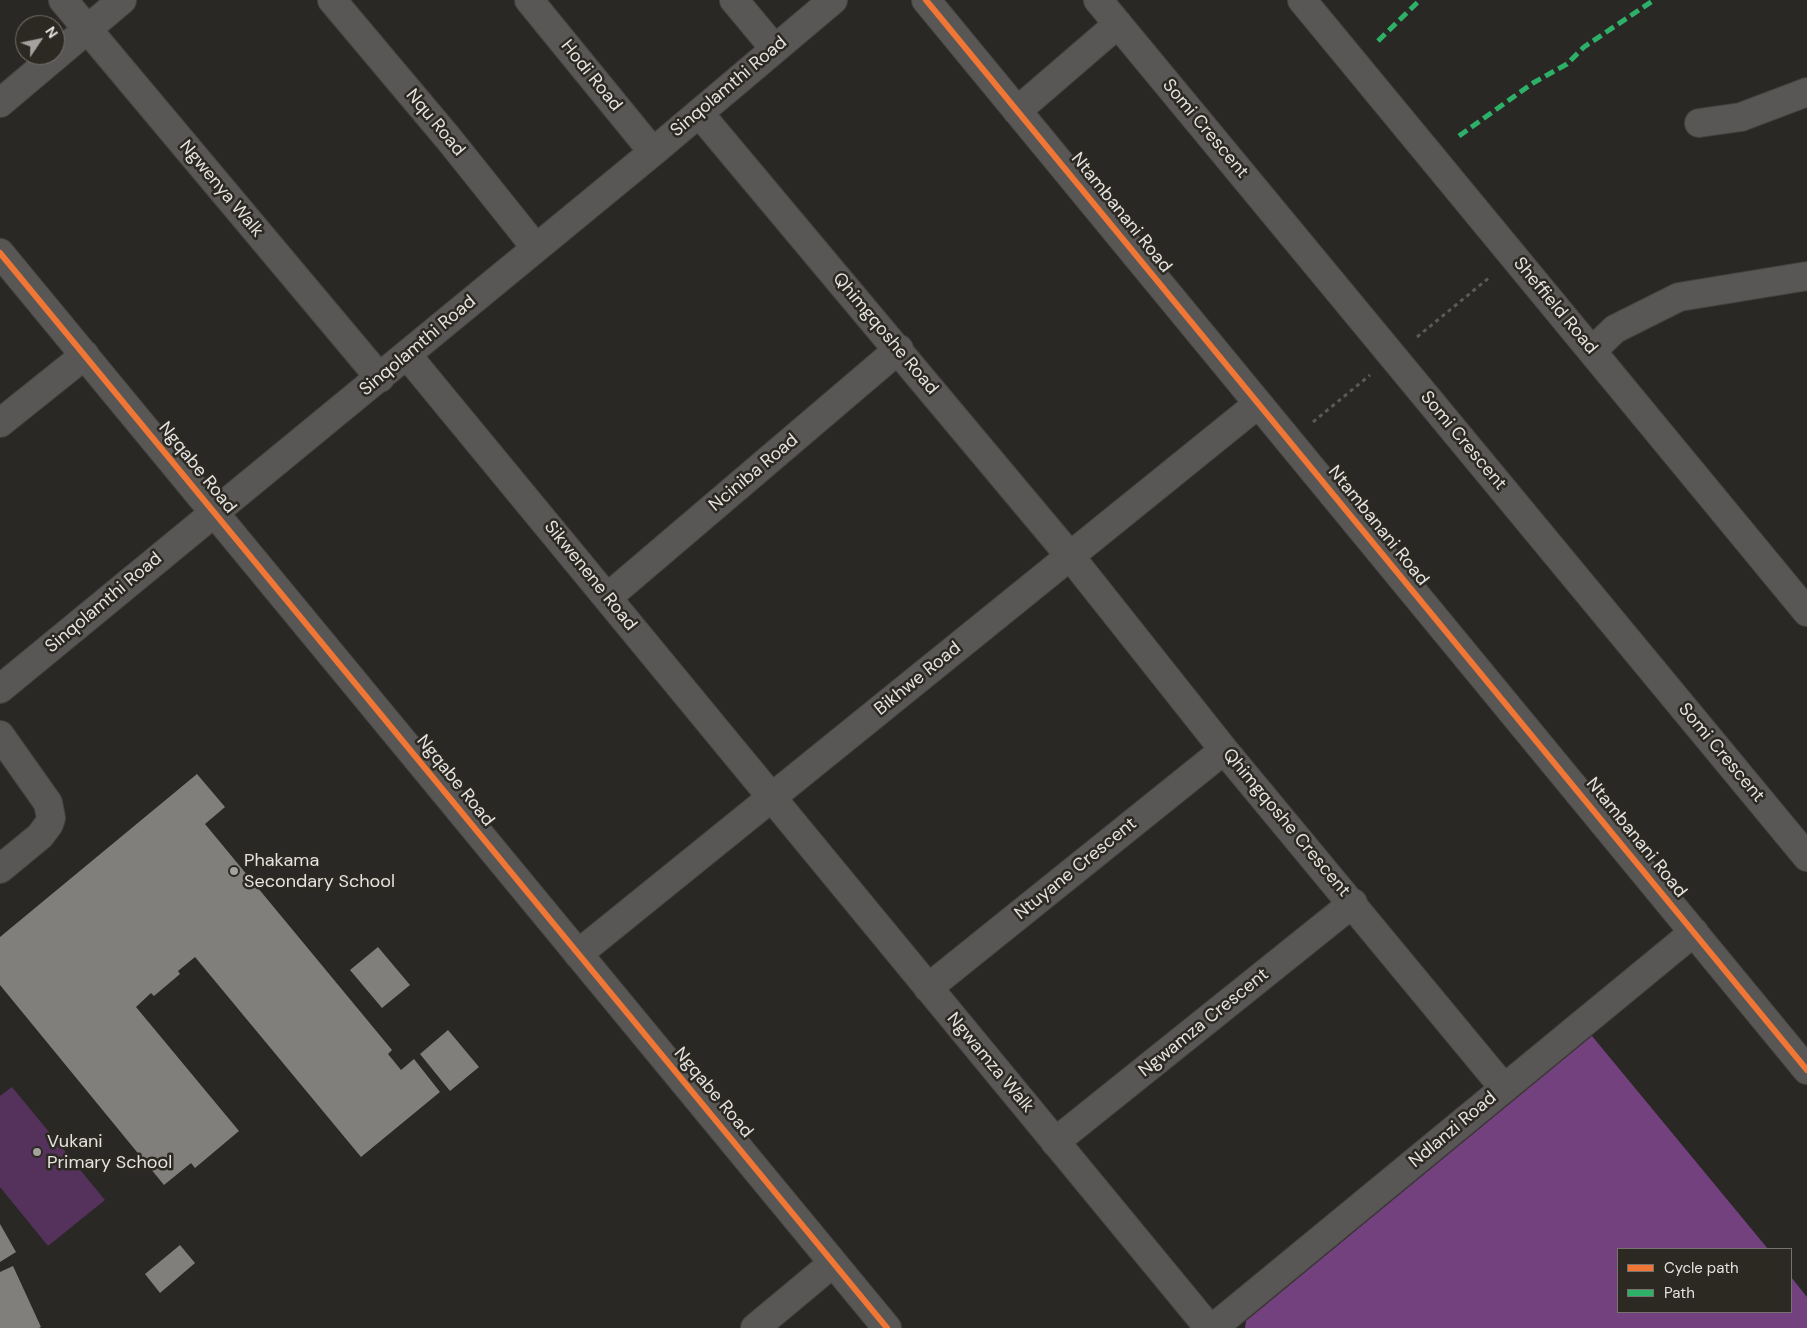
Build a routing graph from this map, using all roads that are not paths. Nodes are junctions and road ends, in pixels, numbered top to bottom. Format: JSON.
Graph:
{"nodes":[{"id":1,"x":63,"y":0,"type":"edge"},
{"id":2,"x":122,"y":0,"type":"edge"},
{"id":3,"x":332,"y":0,"type":"edge"},
{"id":4,"x":529,"y":0,"type":"edge"},
{"id":5,"x":734,"y":0,"type":"edge"},
{"id":6,"x":833,"y":0,"type":"edge"},
{"id":7,"x":926,"y":0,"type":"edge"},
{"id":8,"x":1098,"y":0,"type":"edge"},
{"id":9,"x":1302,"y":0,"type":"edge"},
{"id":10,"x":1118,"y":24,"type":"junction"},
{"id":11,"x":87,"y":29,"type":"junction"},
{"id":12,"x":774,"y":48,"type":"junction"},
{"id":13,"x":1807,"y":92,"type":"edge"},
{"id":14,"x":0,"y":104,"type":"edge"},
{"id":15,"x":1017,"y":111,"type":"junction"},
{"id":16,"x":699,"y":113,"type":"junction"},
{"id":17,"x":1699,"y":123,"type":"dead end"},
{"id":18,"x":653,"y":152,"type":"junction"},
{"id":19,"x":536,"y":248,"type":"junction"},
{"id":20,"x":0,"y":252,"type":"edge"},
{"id":21,"x":1807,"y":276,"type":"edge"},
{"id":22,"x":899,"y":349,"type":"junction"},
{"id":23,"x":1592,"y":351,"type":"junction"},
{"id":24,"x":85,"y":355,"type":"junction"},
{"id":25,"x":407,"y":355,"type":"junction"},
{"id":26,"x":380,"y":378,"type":"junction"},
{"id":27,"x":1258,"y":404,"type":"junction"},
{"id":28,"x":0,"y":423,"type":"edge"},
{"id":29,"x":214,"y":512,"type":"junction"},
{"id":30,"x":1070,"y":556,"type":"junction"},
{"id":31,"x":608,"y":597,"type":"junction"},
{"id":32,"x":1807,"y":612,"type":"edge"},
{"id":33,"x":0,"y":689,"type":"edge"},
{"id":34,"x":0,"y":735,"type":"edge"},
{"id":35,"x":1224,"y":750,"type":"junction"},
{"id":36,"x":771,"y":798,"type":"junction"},
{"id":37,"x":1807,"y":857,"type":"edge"},
{"id":38,"x":0,"y":869,"type":"edge"},
{"id":39,"x":1353,"y":903,"type":"junction"},
{"id":40,"x":1694,"y":932,"type":"junction"},
{"id":41,"x":578,"y":954,"type":"junction"},
{"id":42,"x":928,"y":988,"type":"junction"},
{"id":43,"x":1807,"y":1070,"type":"edge"},
{"id":44,"x":1504,"y":1088,"type":"junction"},
{"id":45,"x":1055,"y":1142,"type":"junction"},
{"id":46,"x":834,"y":1263,"type":"junction"},
{"id":47,"x":754,"y":1328,"type":"edge"},
{"id":48,"x":887,"y":1328,"type":"edge"},
{"id":49,"x":1209,"y":1328,"type":"edge"},
{"id":50,"x":1214,"y":1328,"type":"edge"}],
"edges":[{"from":1,"to":11,"type":"street","name":"Ngwenya Walk"},
{"from":2,"to":11,"type":"street"},
{"from":3,"to":19,"type":"street","name":"Nqu Road"},
{"from":4,"to":18,"type":"street","name":"Hodi Road"},
{"from":5,"to":12,"type":"street"},
{"from":6,"to":12,"type":"street","name":"Sinqolamthi Road"},
{"from":7,"to":15,"type":"street","name":"Ntambanani Road"},
{"from":8,"to":10,"type":"street","name":"Somi Crescent"},
{"from":9,"to":23,"type":"street","name":"Sheffield Road"},
{"from":10,"to":15,"type":"street"},
{"from":10,"to":37,"type":"street","name":"Somi Crescent"},
{"from":11,"to":14,"type":"street"},
{"from":11,"to":26,"type":"street","name":"Ngwenya Walk"},
{"from":12,"to":16,"type":"street","name":"Sinqolamthi Road"},
{"from":13,"to":17,"type":"street"},
{"from":15,"to":27,"type":"street","name":"Ntambanani Road"},
{"from":16,"to":18,"type":"street","name":"Sinqolamthi Road"},
{"from":16,"to":22,"type":"street","name":"Qhimgqoshe Road"},
{"from":18,"to":19,"type":"street","name":"Sinqolamthi Road"},
{"from":19,"to":25,"type":"street","name":"Sinqolamthi Road"},
{"from":20,"to":24,"type":"street","name":"Ngqabe Road"},
{"from":21,"to":23,"type":"street"},
{"from":22,"to":30,"type":"street","name":"Qhimgqoshe Road"},
{"from":22,"to":31,"type":"street","name":"Nciniba Road"},
{"from":23,"to":32,"type":"street","name":"Sheffield Road"},
{"from":24,"to":28,"type":"street"},
{"from":24,"to":29,"type":"street","name":"Ngqabe Road"},
{"from":25,"to":26,"type":"street","name":"Sinqolamthi Road"},
{"from":25,"to":31,"type":"street","name":"Sikwenene Road"},
{"from":26,"to":29,"type":"street","name":"Sinqolamthi Road"},
{"from":27,"to":30,"type":"street","name":"Bikhwe Road"},
{"from":27,"to":40,"type":"street","name":"Ntambanani Road"},
{"from":29,"to":33,"type":"street","name":"Sinqolamthi Road"},
{"from":29,"to":41,"type":"street","name":"Ngqabe Road"},
{"from":30,"to":35,"type":"street","name":"Qhimgqoshe Crescent"},
{"from":30,"to":36,"type":"street","name":"Bikhwe Road"},
{"from":31,"to":36,"type":"street","name":"Sikwenene Road"},
{"from":34,"to":38,"type":"street"},
{"from":35,"to":39,"type":"street","name":"Qhimgqoshe Crescent"},
{"from":35,"to":42,"type":"street","name":"Ntuyane Crescent"},
{"from":36,"to":41,"type":"street","name":"Bikhwe Road"},
{"from":36,"to":42,"type":"street","name":"Ngwamza Walk"},
{"from":39,"to":44,"type":"street","name":"Qhimgqoshe Crescent"},
{"from":39,"to":45,"type":"street","name":"Ngwamza Crescent"},
{"from":40,"to":43,"type":"street","name":"Ntambanani Road"},
{"from":40,"to":44,"type":"street","name":"Ndlanzi Road"},
{"from":41,"to":46,"type":"street","name":"Ngqabe Road"},
{"from":42,"to":45,"type":"street","name":"Ngwamza Walk"},
{"from":44,"to":50,"type":"street","name":"Ndlanzi Road"},
{"from":45,"to":49,"type":"street","name":"Ngwamza Walk"},
{"from":46,"to":47,"type":"street"},
{"from":46,"to":48,"type":"street","name":"Ngqabe Road"}]}
